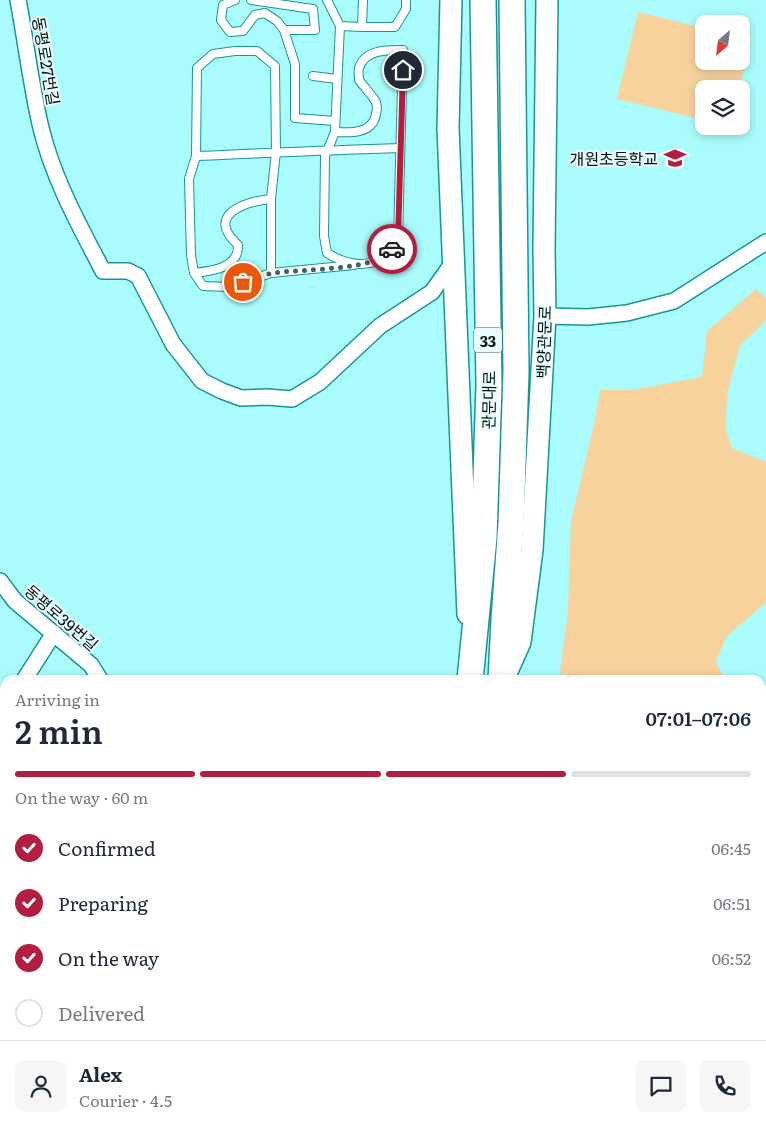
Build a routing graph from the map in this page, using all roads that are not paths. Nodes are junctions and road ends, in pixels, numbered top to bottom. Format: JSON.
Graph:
{"nodes":[{"id":1,"x":18,"y":0,"type":"edge"},
{"id":2,"x":235,"y":0,"type":"edge"},
{"id":3,"x":252,"y":0,"type":"edge"},
{"id":4,"x":326,"y":0,"type":"edge"},
{"id":5,"x":363,"y":0,"type":"edge"},
{"id":6,"x":406,"y":0,"type":"edge"},
{"id":7,"x":451,"y":0,"type":"edge"},
{"id":8,"x":483,"y":0,"type":"edge"},
{"id":9,"x":512,"y":0,"type":"edge"},
{"id":10,"x":547,"y":0,"type":"edge"},
{"id":11,"x":340,"y":26,"type":"junction"},
{"id":12,"x":362,"y":27,"type":"junction"},
{"id":13,"x":284,"y":30,"type":"junction"},
{"id":14,"x":313,"y":76,"type":"dead end"},
{"id":15,"x":338,"y":78,"type":"junction"},
{"id":16,"x":336,"y":121,"type":"junction"},
{"id":17,"x":335,"y":132,"type":"junction"},
{"id":18,"x":400,"y":148,"type":"junction"},
{"id":19,"x":328,"y":150,"type":"junction"},
{"id":20,"x":276,"y":152,"type":"junction"},
{"id":21,"x":196,"y":156,"type":"junction"},
{"id":22,"x":271,"y":199,"type":"junction"},
{"id":23,"x":766,"y":242,"type":"edge"},
{"id":24,"x":454,"y":261,"type":"junction"},
{"id":25,"x":358,"y":265,"type":"junction"},
{"id":26,"x":194,"y":273,"type":"junction"},
{"id":27,"x":271,"y":273,"type":"junction"},
{"id":28,"x":545,"y":316,"type":"junction"},
{"id":29,"x":0,"y":582,"type":"edge"},
{"id":30,"x":54,"y":633,"type":"junction"},
{"id":31,"x":27,"y":675,"type":"edge"},
{"id":32,"x":97,"y":675,"type":"edge"},
{"id":33,"x":470,"y":675,"type":"edge"},
{"id":34,"x":470,"y":675,"type":"edge"},
{"id":35,"x":502,"y":675,"type":"edge"},
{"id":36,"x":504,"y":675,"type":"edge"}],
"edges":[{"from":1,"to":24,"type":"street","name":"동평로27번길"},
{"from":2,"to":13,"type":"lane"},
{"from":3,"to":13,"type":"lane"},
{"from":4,"to":11,"type":"lane"},
{"from":5,"to":12,"type":"lane"},
{"from":6,"to":12,"type":"lane"},
{"from":7,"to":24,"type":"main road"},
{"from":8,"to":34,"type":"highway","name":"관문대로","number":"33"},
{"from":9,"to":35,"type":"highway","name":"관문대로","number":"33"},
{"from":10,"to":28,"type":"main road","name":"백양관문로"},
{"from":11,"to":12,"type":"lane"},
{"from":11,"to":15,"type":"lane"},
{"from":13,"to":16,"type":"lane"},
{"from":14,"to":15,"type":"lane"},
{"from":15,"to":16,"type":"lane"},
{"from":16,"to":17,"type":"lane"},
{"from":17,"to":18,"type":"lane"},
{"from":17,"to":19,"type":"lane"},
{"from":18,"to":19,"type":"lane"},
{"from":18,"to":25,"type":"lane"},
{"from":19,"to":20,"type":"lane"},
{"from":19,"to":25,"type":"lane"},
{"from":20,"to":21,"type":"lane"},
{"from":20,"to":21,"type":"lane"},
{"from":20,"to":22,"type":"lane"},
{"from":21,"to":26,"type":"lane"},
{"from":22,"to":26,"type":"lane"},
{"from":22,"to":27,"type":"lane"},
{"from":23,"to":28,"type":"street"},
{"from":24,"to":33,"type":"main road"},
{"from":25,"to":27,"type":"lane"},
{"from":26,"to":27,"type":"lane"},
{"from":28,"to":36,"type":"main road","name":"백양관문로"},
{"from":29,"to":30,"type":"street","name":"동평로39번길"},
{"from":30,"to":31,"type":"street"},
{"from":30,"to":32,"type":"street","name":"동평로39번길"}]}
